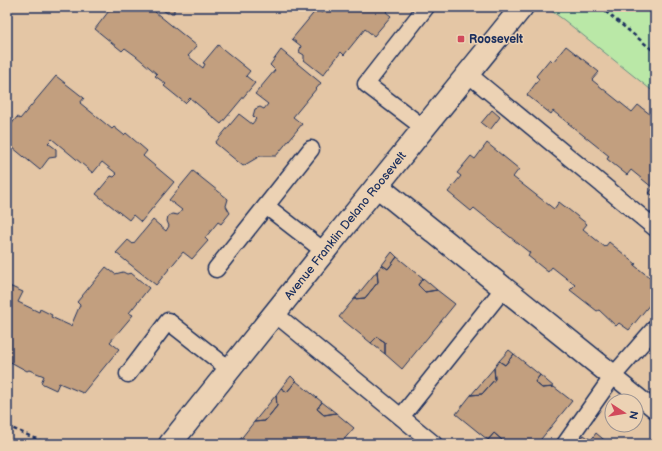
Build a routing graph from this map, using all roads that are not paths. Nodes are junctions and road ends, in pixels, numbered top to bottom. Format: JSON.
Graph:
{"nodes":[{"id":1,"x":426,"y":7,"type":"edge"},
{"id":2,"x":522,"y":7,"type":"edge"},
{"id":3,"x":468,"y":74,"type":"junction"},
{"id":4,"x":424,"y":128,"type":"junction"},
{"id":5,"x":311,"y":150,"type":"dead end"},
{"id":6,"x":377,"y":186,"type":"junction"},
{"id":7,"x":266,"y":206,"type":"junction"},
{"id":8,"x":655,"y":228,"type":"edge"},
{"id":9,"x":324,"y":251,"type":"junction"},
{"id":10,"x":216,"y":269,"type":"dead end"},
{"id":11,"x":504,"y":288,"type":"junction"},
{"id":12,"x":274,"y":313,"type":"junction"},
{"id":13,"x":655,"y":328,"type":"edge"},
{"id":14,"x":229,"y":369,"type":"junction"},
{"id":15,"x":128,"y":374,"type":"dead end"},
{"id":16,"x":613,"y":376,"type":"junction"},
{"id":17,"x":655,"y":410,"type":"edge"},
{"id":18,"x":401,"y":417,"type":"junction"},
{"id":19,"x":170,"y":444,"type":"edge"},
{"id":20,"x":434,"y":444,"type":"edge"},
{"id":21,"x":565,"y":444,"type":"edge"}],
"edges":[{"from":1,"to":4,"type":"lane"},
{"from":2,"to":3,"type":"street","name":"Avenue Franklin Delano Roosevelt"},
{"from":3,"to":4,"type":"street","name":"Avenue Franklin Delano Roosevelt"},
{"from":3,"to":8,"type":"lane"},
{"from":4,"to":6,"type":"street","name":"Avenue Franklin Delano Roosevelt"},
{"from":5,"to":7,"type":"lane"},
{"from":6,"to":9,"type":"street","name":"Avenue Franklin Delano Roosevelt"},
{"from":6,"to":11,"type":"street"},
{"from":7,"to":9,"type":"lane"},
{"from":7,"to":10,"type":"lane"},
{"from":9,"to":12,"type":"street","name":"Avenue Franklin Delano Roosevelt"},
{"from":11,"to":16,"type":"street"},
{"from":11,"to":18,"type":"lane"},
{"from":12,"to":14,"type":"street","name":"Avenue Franklin Delano Roosevelt"},
{"from":12,"to":18,"type":"lane"},
{"from":13,"to":16,"type":"lane"},
{"from":14,"to":15,"type":"lane"},
{"from":14,"to":19,"type":"street","name":"Avenue Franklin Delano Roosevelt"},
{"from":16,"to":17,"type":"lane"},
{"from":16,"to":21,"type":"lane"},
{"from":18,"to":20,"type":"lane"}]}
